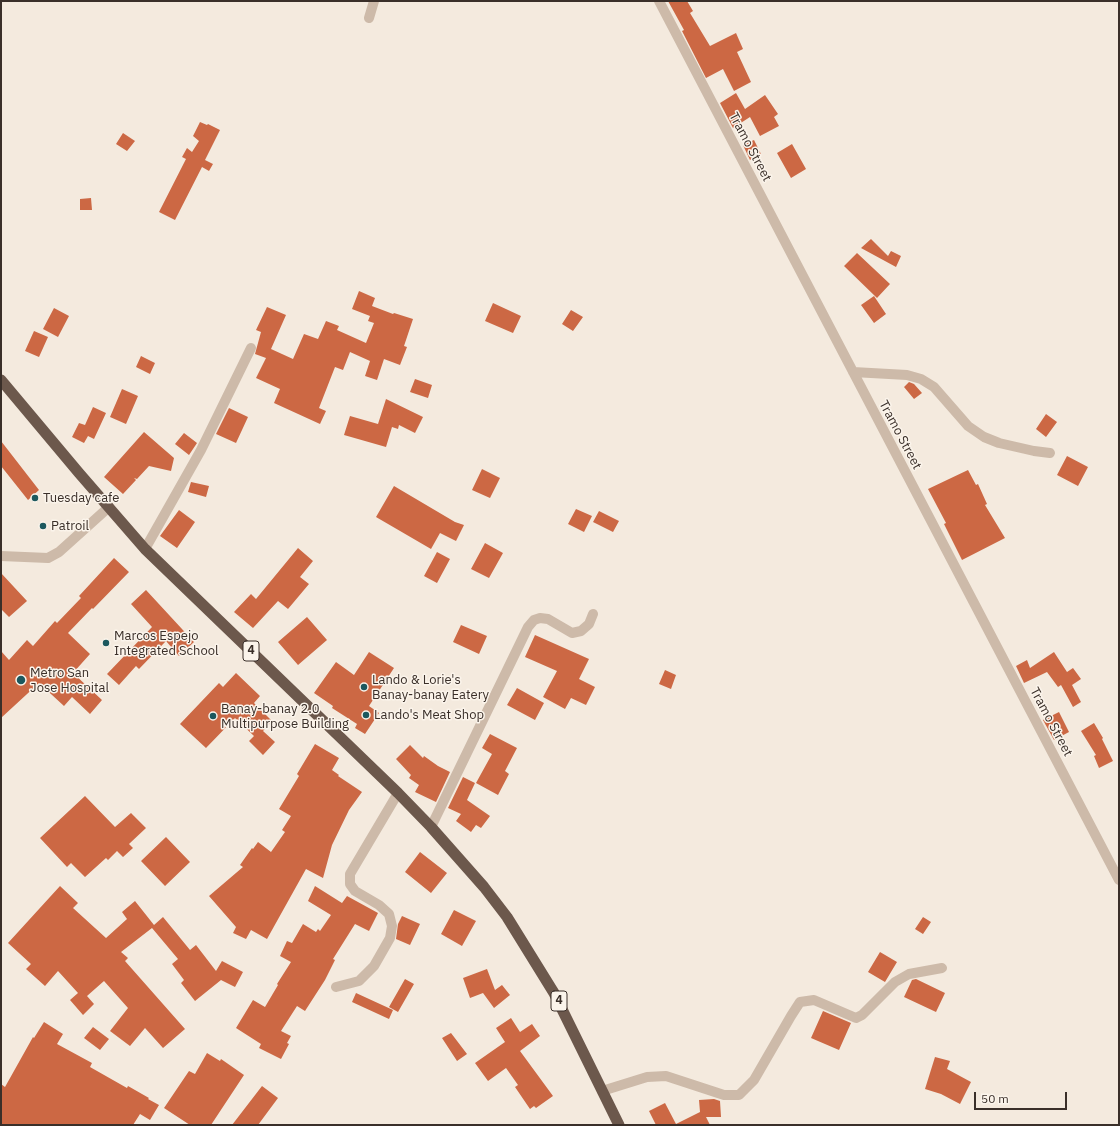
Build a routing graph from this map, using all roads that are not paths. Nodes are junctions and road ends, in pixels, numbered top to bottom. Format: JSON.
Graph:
{"nodes":[{"id":1,"x":374,"y":1,"type":"edge"},
{"id":2,"x":659,"y":1,"type":"edge"},
{"id":3,"x":368,"y":18,"type":"dead end"},
{"id":4,"x":251,"y":348,"type":"dead end"},
{"id":5,"x":853,"y":372,"type":"junction"},
{"id":6,"x":1,"y":380,"type":"edge"},
{"id":7,"x":1050,"y":453,"type":"dead end"},
{"id":8,"x":108,"y":507,"type":"junction"},
{"id":9,"x":145,"y":549,"type":"junction"},
{"id":10,"x":1,"y":556,"type":"edge"},
{"id":11,"x":593,"y":614,"type":"dead end"},
{"id":12,"x":398,"y":793,"type":"junction"},
{"id":13,"x":431,"y":827,"type":"junction"},
{"id":14,"x":1119,"y":880,"type":"edge"},
{"id":15,"x":942,"y":968,"type":"dead end"},
{"id":16,"x":336,"y":987,"type":"dead end"},
{"id":17,"x":602,"y":1091,"type":"junction"},
{"id":18,"x":618,"y":1125,"type":"edge"}],
"edges":[{"from":1,"to":3,"type":"street"},
{"from":2,"to":5,"type":"street","name":"Tramo Street"},
{"from":4,"to":9,"type":"street"},
{"from":5,"to":7,"type":"street"},
{"from":5,"to":14,"type":"street","name":"Tramo Street"},
{"from":6,"to":8,"type":"highway","number":"4"},
{"from":8,"to":9,"type":"highway","number":"4"},
{"from":8,"to":10,"type":"street"},
{"from":9,"to":12,"type":"highway","number":"4"},
{"from":11,"to":13,"type":"street"},
{"from":12,"to":13,"type":"highway","number":"4"},
{"from":12,"to":16,"type":"street"},
{"from":13,"to":17,"type":"highway","number":"4"},
{"from":15,"to":17,"type":"street"},
{"from":17,"to":18,"type":"highway","number":"4"}]}
